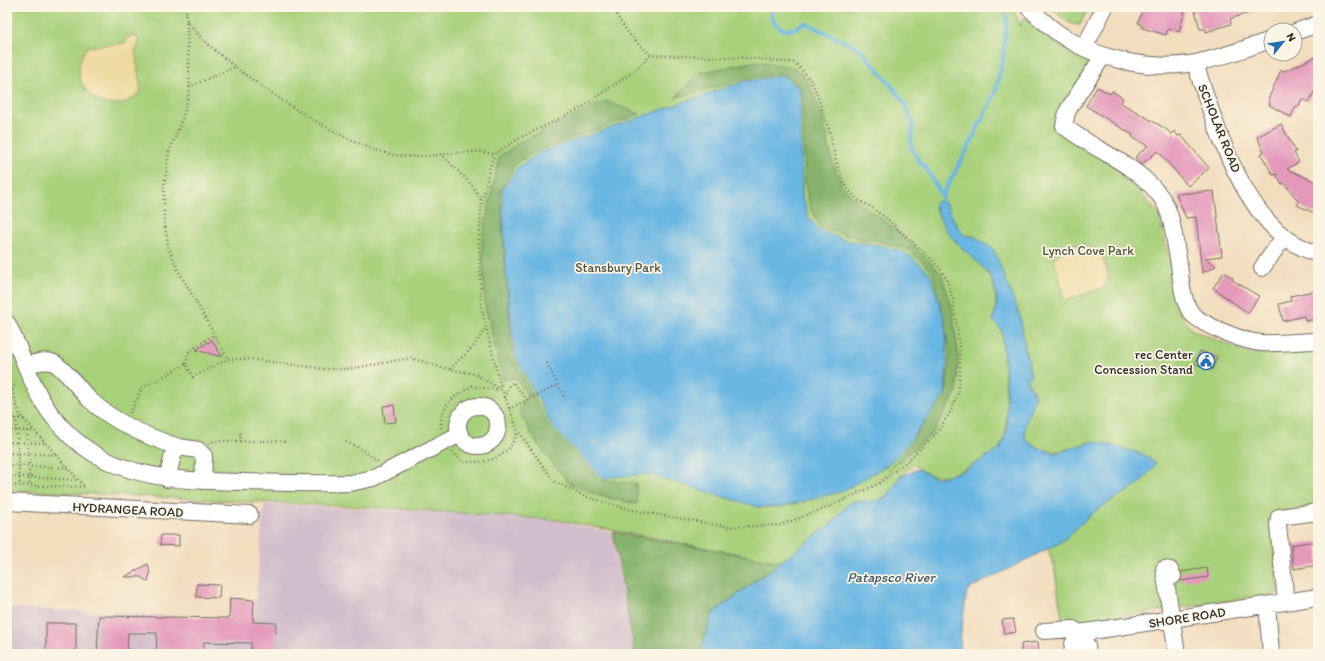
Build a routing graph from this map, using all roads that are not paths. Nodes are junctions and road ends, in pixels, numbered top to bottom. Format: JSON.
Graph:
{"nodes":[{"id":1,"x":1028,"y":7,"type":"edge"},
{"id":2,"x":1105,"y":7,"type":"edge"},
{"id":3,"x":1318,"y":24,"type":"edge"},
{"id":4,"x":1303,"y":29,"type":"edge"},
{"id":5,"x":1263,"y":42,"type":"edge"},
{"id":6,"x":1084,"y":48,"type":"junction"},
{"id":7,"x":1103,"y":56,"type":"junction"},
{"id":8,"x":1195,"y":63,"type":"junction"},
{"id":9,"x":1284,"y":237,"type":"junction"},
{"id":10,"x":1318,"y":254,"type":"edge"},
{"id":11,"x":1262,"y":268,"type":"dead end"},
{"id":12,"x":7,"y":323,"type":"edge"},
{"id":13,"x":1318,"y":340,"type":"edge"},
{"id":14,"x":27,"y":365,"type":"junction"},
{"id":15,"x":460,"y":434,"type":"dead end"},
{"id":16,"x":179,"y":447,"type":"junction"},
{"id":17,"x":167,"y":479,"type":"junction"},
{"id":18,"x":203,"y":481,"type":"junction"},
{"id":19,"x":7,"y":502,"type":"edge"},
{"id":20,"x":1318,"y":512,"type":"edge"},
{"id":21,"x":250,"y":515,"type":"dead end"},
{"id":22,"x":1173,"y":576,"type":"dead end"},
{"id":23,"x":1318,"y":597,"type":"edge"},
{"id":24,"x":1286,"y":602,"type":"junction"},
{"id":25,"x":1267,"y":605,"type":"junction"},
{"id":26,"x":1173,"y":620,"type":"junction"},
{"id":27,"x":1044,"y":631,"type":"dead end"},
{"id":28,"x":1085,"y":644,"type":"edge"},
{"id":29,"x":1072,"y":654,"type":"edge"},
{"id":30,"x":1177,"y":654,"type":"edge"},
{"id":31,"x":1271,"y":654,"type":"edge"}],
"edges":[{"from":1,"to":6,"type":"street"},
{"from":2,"to":6,"type":"street"},
{"from":3,"to":4,"type":"street"},
{"from":5,"to":8,"type":"street"},
{"from":6,"to":7,"type":"street"},
{"from":7,"to":8,"type":"street"},
{"from":7,"to":13,"type":"street"},
{"from":8,"to":9,"type":"street","name":"SCHOLAR ROAD"},
{"from":9,"to":10,"type":"street","name":"SCHOLAR ROAD"},
{"from":9,"to":11,"type":"street"},
{"from":12,"to":14,"type":"street"},
{"from":14,"to":16,"type":"street"},
{"from":14,"to":17,"type":"street"},
{"from":15,"to":18,"type":"street"},
{"from":16,"to":17,"type":"street"},
{"from":16,"to":18,"type":"street"},
{"from":17,"to":18,"type":"street"},
{"from":19,"to":21,"type":"street","name":"HYDRANGEA ROAD"},
{"from":20,"to":24,"type":"street"},
{"from":22,"to":26,"type":"street"},
{"from":23,"to":24,"type":"street","name":"SHORE ROAD"},
{"from":24,"to":25,"type":"street","name":"SHORE ROAD"},
{"from":25,"to":26,"type":"street","name":"SHORE ROAD"},
{"from":25,"to":31,"type":"street"},
{"from":26,"to":28,"type":"street","name":"SHORE ROAD"},
{"from":26,"to":30,"type":"street"},
{"from":27,"to":28,"type":"street","name":"SHORE ROAD"},
{"from":28,"to":29,"type":"street"}]}
